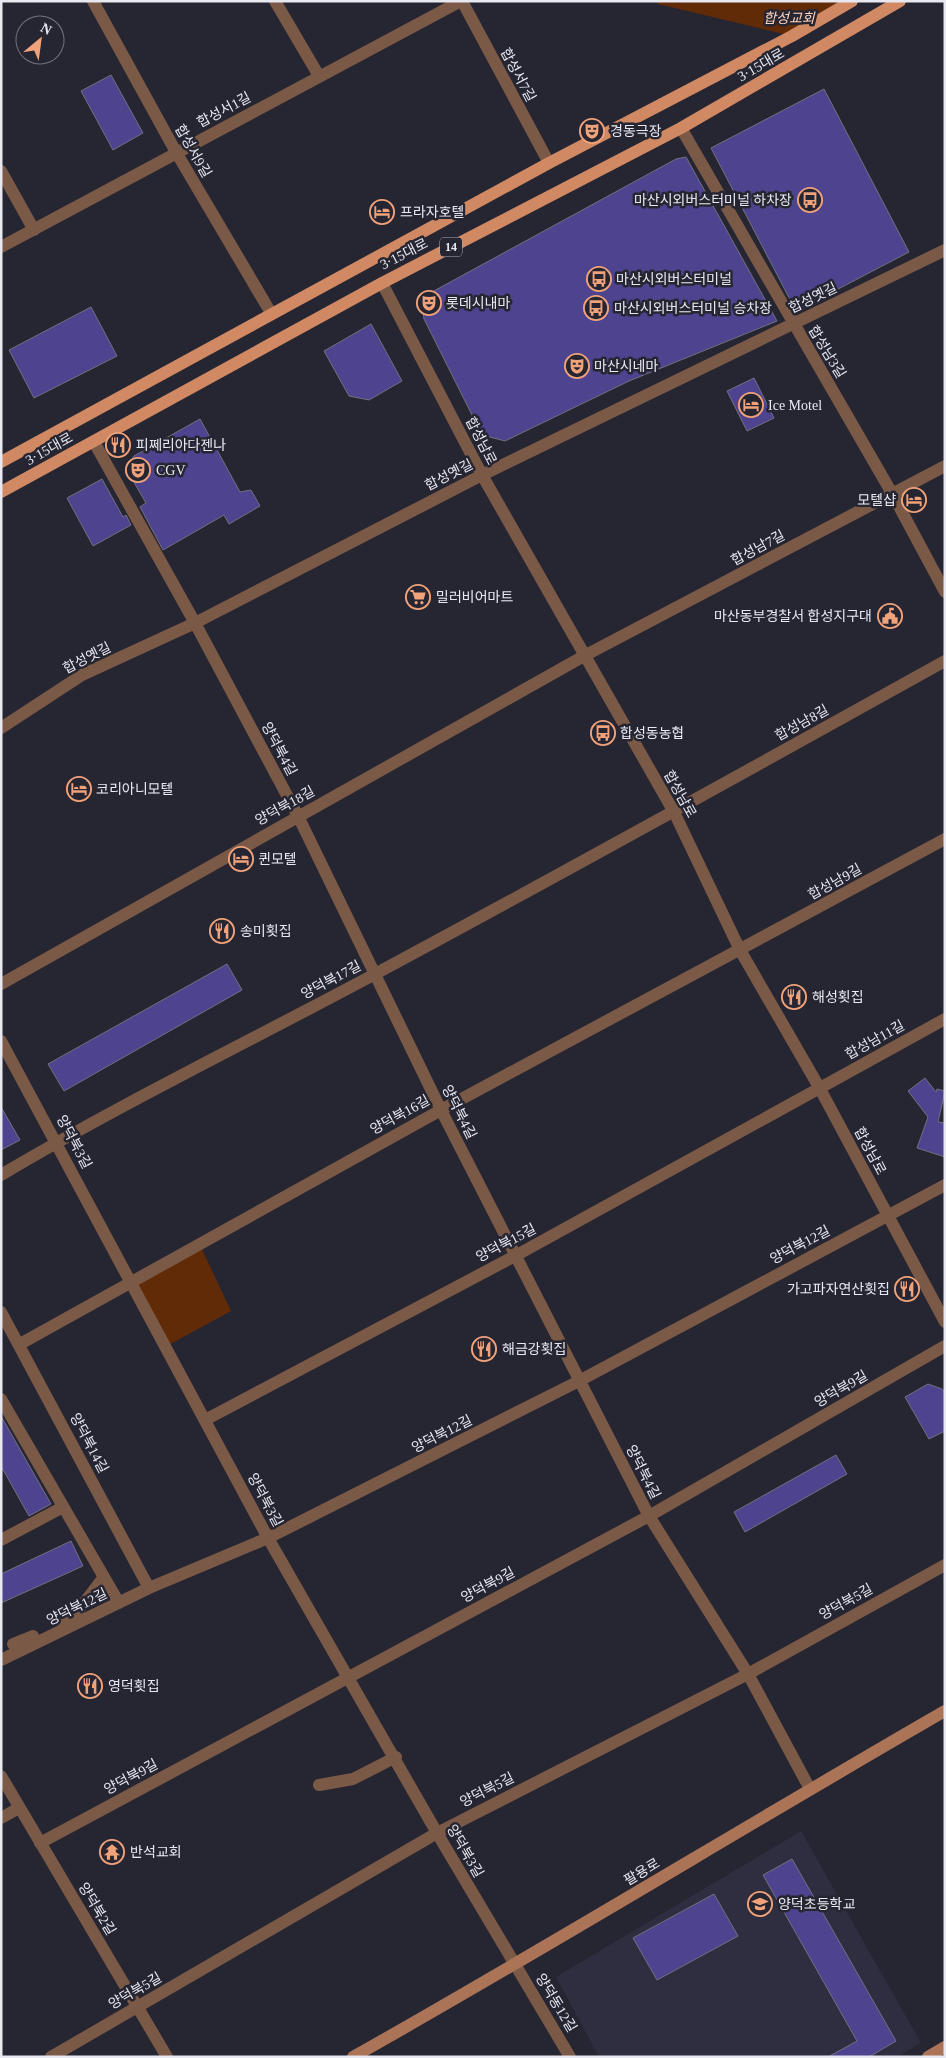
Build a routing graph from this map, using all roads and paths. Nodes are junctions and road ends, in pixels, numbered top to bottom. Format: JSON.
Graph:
{"nodes":[{"id":1,"x":93,"y":1,"type":"edge"},
{"id":2,"x":274,"y":1,"type":"edge"},
{"id":3,"x":462,"y":1,"type":"edge"},
{"id":4,"x":852,"y":1,"type":"edge"},
{"id":5,"x":900,"y":1,"type":"edge"},
{"id":6,"x":319,"y":76,"type":"junction"},
{"id":7,"x":681,"y":128,"type":"junction"},
{"id":8,"x":176,"y":152,"type":"junction"},
{"id":9,"x":549,"y":163,"type":"junction"},
{"id":10,"x":1,"y":171,"type":"edge"},
{"id":11,"x":34,"y":230,"type":"junction"},
{"id":12,"x":1,"y":247,"type":"edge"},
{"id":13,"x":945,"y":250,"type":"edge"},
{"id":14,"x":382,"y":282,"type":"junction"},
{"id":15,"x":271,"y":314,"type":"junction"},
{"id":16,"x":793,"y":324,"type":"junction"},
{"id":17,"x":94,"y":442,"type":"junction"},
{"id":18,"x":1,"y":462,"type":"edge"},
{"id":19,"x":945,"y":466,"type":"edge"},
{"id":20,"x":482,"y":475,"type":"junction"},
{"id":21,"x":1,"y":492,"type":"edge"},
{"id":22,"x":893,"y":494,"type":"junction"},
{"id":23,"x":945,"y":592,"type":"edge"},
{"id":24,"x":195,"y":623,"type":"junction"},
{"id":25,"x":584,"y":656,"type":"junction"},
{"id":26,"x":945,"y":661,"type":"edge"},
{"id":27,"x":1,"y":728,"type":"edge"},
{"id":28,"x":674,"y":812,"type":"junction"},
{"id":29,"x":298,"y":816,"type":"junction"},
{"id":30,"x":945,"y":839,"type":"edge"},
{"id":31,"x":740,"y":950,"type":"junction"},
{"id":32,"x":375,"y":974,"type":"junction"},
{"id":33,"x":1,"y":984,"type":"edge"},
{"id":34,"x":945,"y":1019,"type":"edge"},
{"id":35,"x":1,"y":1041,"type":"edge"},
{"id":36,"x":819,"y":1087,"type":"junction"},
{"id":37,"x":440,"y":1110,"type":"junction"},
{"id":38,"x":57,"y":1142,"type":"junction"},
{"id":39,"x":1,"y":1174,"type":"edge"},
{"id":40,"x":945,"y":1185,"type":"edge"},
{"id":41,"x":887,"y":1214,"type":"junction"},
{"id":42,"x":515,"y":1256,"type":"junction"},
{"id":43,"x":130,"y":1282,"type":"junction"},
{"id":44,"x":1,"y":1312,"type":"edge"},
{"id":45,"x":945,"y":1322,"type":"edge"},
{"id":46,"x":20,"y":1344,"type":"junction"},
{"id":47,"x":945,"y":1346,"type":"edge"},
{"id":48,"x":580,"y":1381,"type":"junction"},
{"id":49,"x":1,"y":1399,"type":"edge"},
{"id":50,"x":205,"y":1420,"type":"junction"},
{"id":51,"x":63,"y":1506,"type":"junction"},
{"id":52,"x":649,"y":1516,"type":"junction"},
{"id":53,"x":268,"y":1538,"type":"junction"},
{"id":54,"x":1,"y":1540,"type":"edge"},
{"id":55,"x":945,"y":1565,"type":"edge"},
{"id":56,"x":104,"y":1577,"type":"junction"},
{"id":57,"x":149,"y":1588,"type":"junction"},
{"id":58,"x":119,"y":1603,"type":"junction"},
{"id":59,"x":13,"y":1644,"type":"dead end"},
{"id":60,"x":1,"y":1660,"type":"edge"},
{"id":61,"x":748,"y":1674,"type":"junction"},
{"id":62,"x":349,"y":1676,"type":"junction"},
{"id":63,"x":945,"y":1711,"type":"edge"},
{"id":64,"x":396,"y":1758,"type":"junction"},
{"id":65,"x":1,"y":1776,"type":"edge"},
{"id":66,"x":320,"y":1785,"type":"dead end"},
{"id":67,"x":810,"y":1788,"type":"junction"},
{"id":68,"x":18,"y":1808,"type":"junction"},
{"id":69,"x":1,"y":1818,"type":"edge"},
{"id":70,"x":437,"y":1833,"type":"junction"},
{"id":71,"x":40,"y":1843,"type":"junction"},
{"id":72,"x":515,"y":1965,"type":"junction"},
{"id":73,"x":137,"y":2007,"type":"junction"},
{"id":74,"x":945,"y":2047,"type":"edge"},
{"id":75,"x":51,"y":2057,"type":"edge"},
{"id":76,"x":167,"y":2057,"type":"edge"},
{"id":77,"x":353,"y":2057,"type":"edge"},
{"id":78,"x":570,"y":2057,"type":"edge"},
{"id":79,"x":928,"y":2057,"type":"edge"}],
"edges":[{"from":1,"to":8,"type":"street","name":"합성서9길"},
{"from":2,"to":6,"type":"street"},
{"from":3,"to":6,"type":"street","name":"합성서1길"},
{"from":3,"to":9,"type":"street","name":"합성서7길"},
{"from":4,"to":9,"type":"main road","name":"3·15대로","number":"14"},
{"from":5,"to":7,"type":"main road","name":"3·15대로","number":"14"},
{"from":6,"to":8,"type":"street","name":"합성서1길"},
{"from":7,"to":14,"type":"main road","name":"3·15대로","number":"14"},
{"from":7,"to":16,"type":"street","name":"합성남3길"},
{"from":8,"to":11,"type":"street","name":"합성서1길"},
{"from":8,"to":15,"type":"street","name":"합성서9길"},
{"from":9,"to":15,"type":"main road","name":"3·15대로","number":"14"},
{"from":10,"to":11,"type":"street"},
{"from":11,"to":12,"type":"street","name":"합성서1길"},
{"from":13,"to":16,"type":"street","name":"합성옛길"},
{"from":14,"to":17,"type":"main road","name":"3·15대로","number":"14"},
{"from":14,"to":20,"type":"street","name":"합성남로"},
{"from":15,"to":18,"type":"main road","name":"3·15대로","number":"14"},
{"from":16,"to":20,"type":"street","name":"합성옛길"},
{"from":16,"to":22,"type":"street","name":"합성남3길"},
{"from":17,"to":21,"type":"main road","name":"3·15대로","number":"14"},
{"from":17,"to":24,"type":"street","name":"양덕북4길"},
{"from":19,"to":22,"type":"street","name":"합성남7길"},
{"from":20,"to":24,"type":"street","name":"합성옛길"},
{"from":20,"to":25,"type":"street","name":"합성남로"},
{"from":22,"to":23,"type":"street","name":"합성남3길"},
{"from":22,"to":25,"type":"street","name":"합성남7길"},
{"from":24,"to":27,"type":"street","name":"합성옛길"},
{"from":24,"to":29,"type":"street","name":"양덕북4길"},
{"from":25,"to":28,"type":"street","name":"합성남로"},
{"from":25,"to":29,"type":"street","name":"양덕북18길"},
{"from":26,"to":28,"type":"street","name":"합성남8길"},
{"from":28,"to":31,"type":"street","name":"합성남로"},
{"from":28,"to":32,"type":"street","name":"양덕북17길"},
{"from":29,"to":32,"type":"street","name":"양덕북4길"},
{"from":29,"to":33,"type":"street","name":"양덕북18길"},
{"from":30,"to":31,"type":"street","name":"합성남9길"},
{"from":31,"to":36,"type":"street","name":"합성남로"},
{"from":31,"to":37,"type":"street","name":"양덕북16길"},
{"from":32,"to":37,"type":"street","name":"양덕북4길"},
{"from":32,"to":38,"type":"street","name":"양덕북17길"},
{"from":34,"to":36,"type":"street","name":"합성남11길"},
{"from":35,"to":38,"type":"street","name":"양덕북3길"},
{"from":36,"to":41,"type":"street","name":"합성남로"},
{"from":36,"to":42,"type":"street","name":"양덕북15길"},
{"from":37,"to":42,"type":"street","name":"양덕북4길"},
{"from":37,"to":43,"type":"street","name":"양덕북16길"},
{"from":38,"to":39,"type":"street","name":"양덕북17길"},
{"from":38,"to":43,"type":"street","name":"양덕북3길"},
{"from":40,"to":41,"type":"street","name":"양덕북12길"},
{"from":41,"to":45,"type":"street","name":"합성남로"},
{"from":41,"to":48,"type":"street","name":"양덕북12길"},
{"from":42,"to":48,"type":"street","name":"양덕북4길"},
{"from":42,"to":50,"type":"street","name":"양덕북15길"},
{"from":43,"to":46,"type":"street","name":"양덕북16길"},
{"from":43,"to":50,"type":"street","name":"양덕북3길"},
{"from":44,"to":46,"type":"street","name":"양덕북14길"},
{"from":46,"to":57,"type":"street","name":"양덕북14길"},
{"from":47,"to":52,"type":"street","name":"양덕북9길"},
{"from":48,"to":52,"type":"street","name":"양덕북4길"},
{"from":48,"to":53,"type":"street","name":"양덕북12길"},
{"from":49,"to":51,"type":"street"},
{"from":50,"to":53,"type":"street","name":"양덕북3길"},
{"from":51,"to":54,"type":"street"},
{"from":51,"to":56,"type":"street"},
{"from":52,"to":61,"type":"street","name":"양덕북4길"},
{"from":52,"to":62,"type":"street","name":"양덕북9길"},
{"from":53,"to":57,"type":"street","name":"양덕북12길"},
{"from":53,"to":62,"type":"street","name":"양덕북3길"},
{"from":55,"to":61,"type":"street","name":"양덕북5길"},
{"from":56,"to":58,"type":"street"},
{"from":56,"to":59,"type":"street"},
{"from":57,"to":58,"type":"street","name":"양덕북12길"},
{"from":58,"to":60,"type":"street","name":"양덕북12길"},
{"from":61,"to":67,"type":"street","name":"양덕북4길"},
{"from":61,"to":70,"type":"street","name":"양덕북5길"},
{"from":62,"to":64,"type":"street","name":"양덕북3길"},
{"from":62,"to":71,"type":"street","name":"양덕북9길"},
{"from":63,"to":67,"type":"main road","name":"팔용로"},
{"from":64,"to":66,"type":"street"},
{"from":64,"to":70,"type":"street","name":"양덕북3길"},
{"from":65,"to":68,"type":"street","name":"양덕북2길"},
{"from":67,"to":72,"type":"main road","name":"팔용로"},
{"from":68,"to":69,"type":"street"},
{"from":68,"to":71,"type":"street","name":"양덕북2길"},
{"from":70,"to":72,"type":"street","name":"양덕북3길"},
{"from":70,"to":73,"type":"street","name":"양덕북5길"},
{"from":71,"to":73,"type":"street","name":"양덕북2길"},
{"from":72,"to":77,"type":"main road","name":"팔용로"},
{"from":72,"to":78,"type":"street","name":"양덕동12길"},
{"from":73,"to":75,"type":"street","name":"양덕북5길"},
{"from":73,"to":76,"type":"street","name":"양덕북2길"},
{"from":74,"to":79,"type":"main road"}]}
